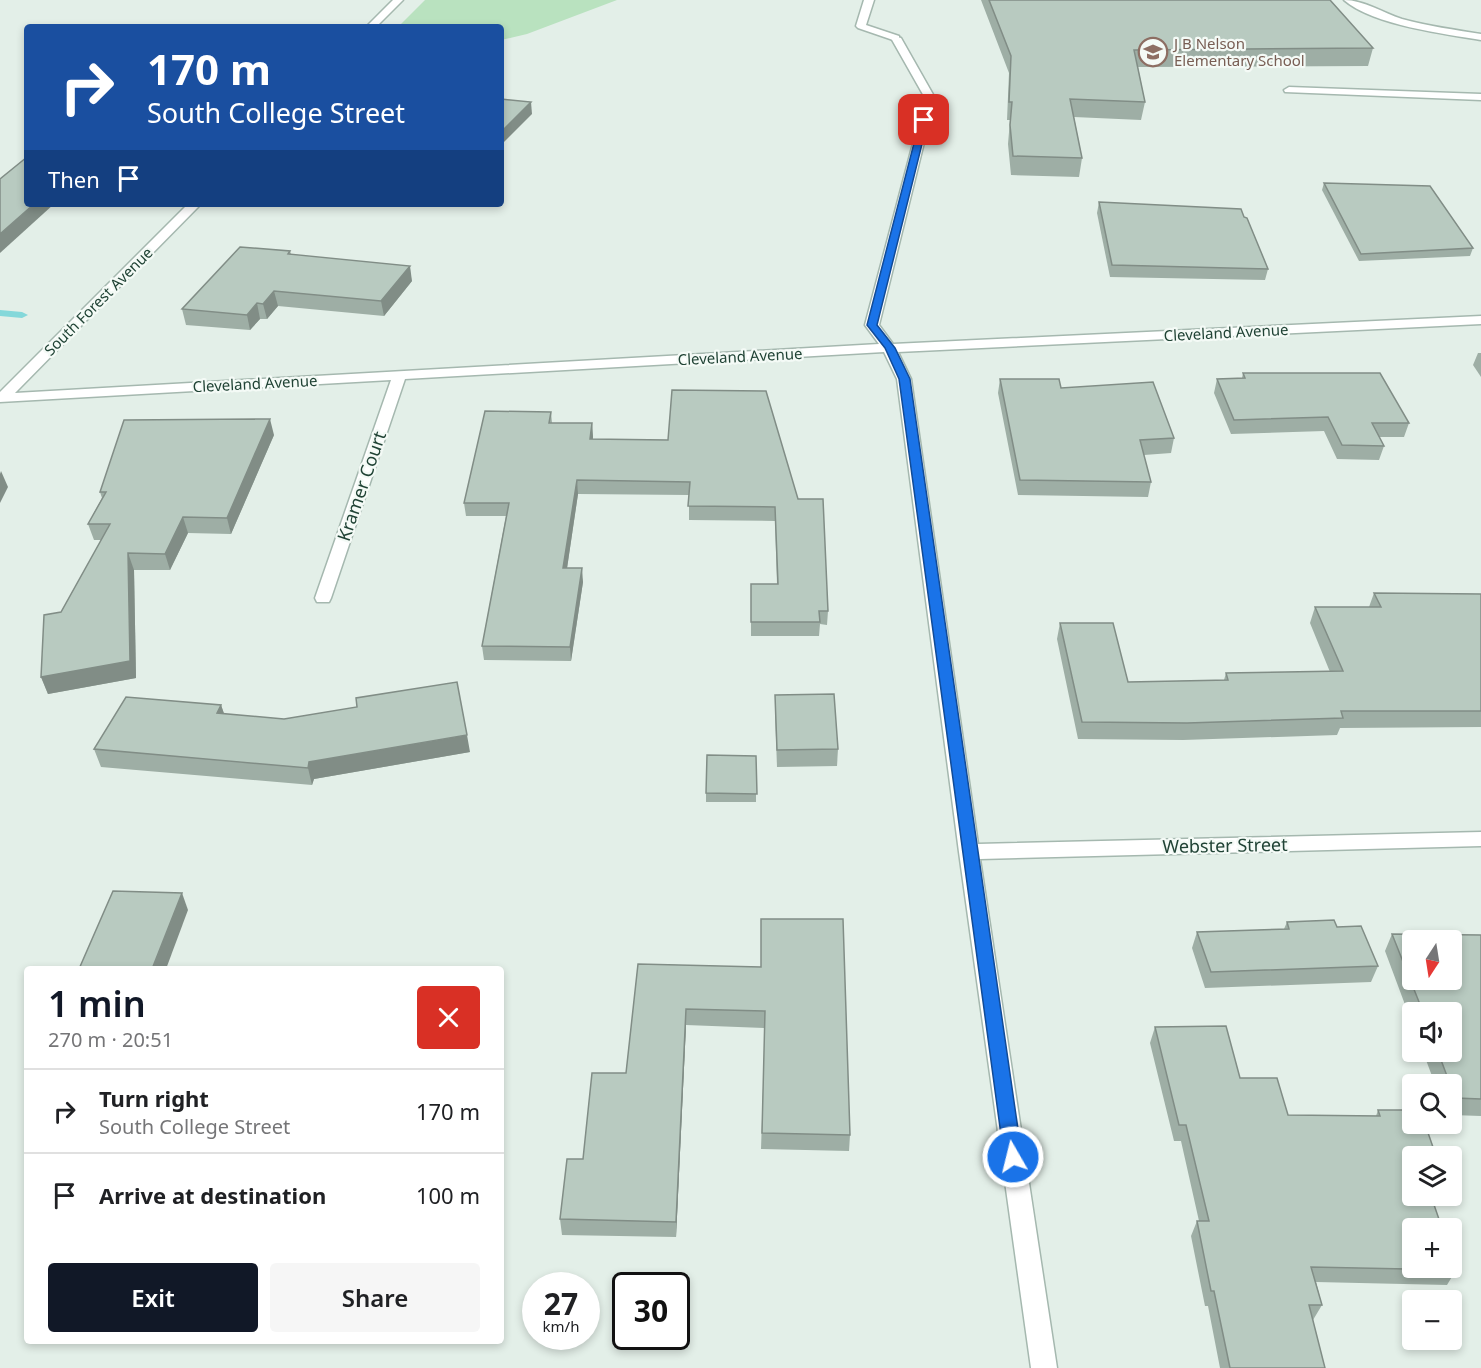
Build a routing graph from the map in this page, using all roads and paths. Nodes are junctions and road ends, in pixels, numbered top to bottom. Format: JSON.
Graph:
{"nodes":[{"id":1,"x":398,"y":0,"type":"edge"},
{"id":2,"x":869,"y":0,"type":"edge"},
{"id":3,"x":1349,"y":0,"type":"edge"},
{"id":4,"x":374,"y":24,"type":"edge"},
{"id":5,"x":1481,"y":37,"type":"edge"},
{"id":6,"x":1288,"y":90,"type":"dead end"},
{"id":7,"x":1481,"y":97,"type":"edge"},
{"id":8,"x":192,"y":207,"type":"edge"},
{"id":9,"x":1481,"y":320,"type":"edge"},
{"id":10,"x":890,"y":348,"type":"junction"},
{"id":11,"x":400,"y":374,"type":"junction"},
{"id":12,"x":1,"y":398,"type":"edge"},
{"id":13,"x":323,"y":598,"type":"dead end"},
{"id":14,"x":1481,"y":839,"type":"edge"},
{"id":15,"x":969,"y":852,"type":"junction"},
{"id":16,"x":1044,"y":1368,"type":"edge"}],
"edges":[{"from":1,"to":4,"type":"street"},
{"from":2,"to":10,"type":"street"},
{"from":3,"to":5,"type":"street"},
{"from":6,"to":7,"type":"street"},
{"from":8,"to":12,"type":"street","name":"South Forest Avenue"},
{"from":9,"to":10,"type":"street","name":"Cleveland Avenue"},
{"from":10,"to":11,"type":"street","name":"Cleveland Avenue"},
{"from":10,"to":15,"type":"street"},
{"from":11,"to":12,"type":"street","name":"Cleveland Avenue"},
{"from":11,"to":13,"type":"street","name":"Kramer Court"},
{"from":14,"to":15,"type":"street","name":"Webster Street"},
{"from":15,"to":16,"type":"street"}]}
